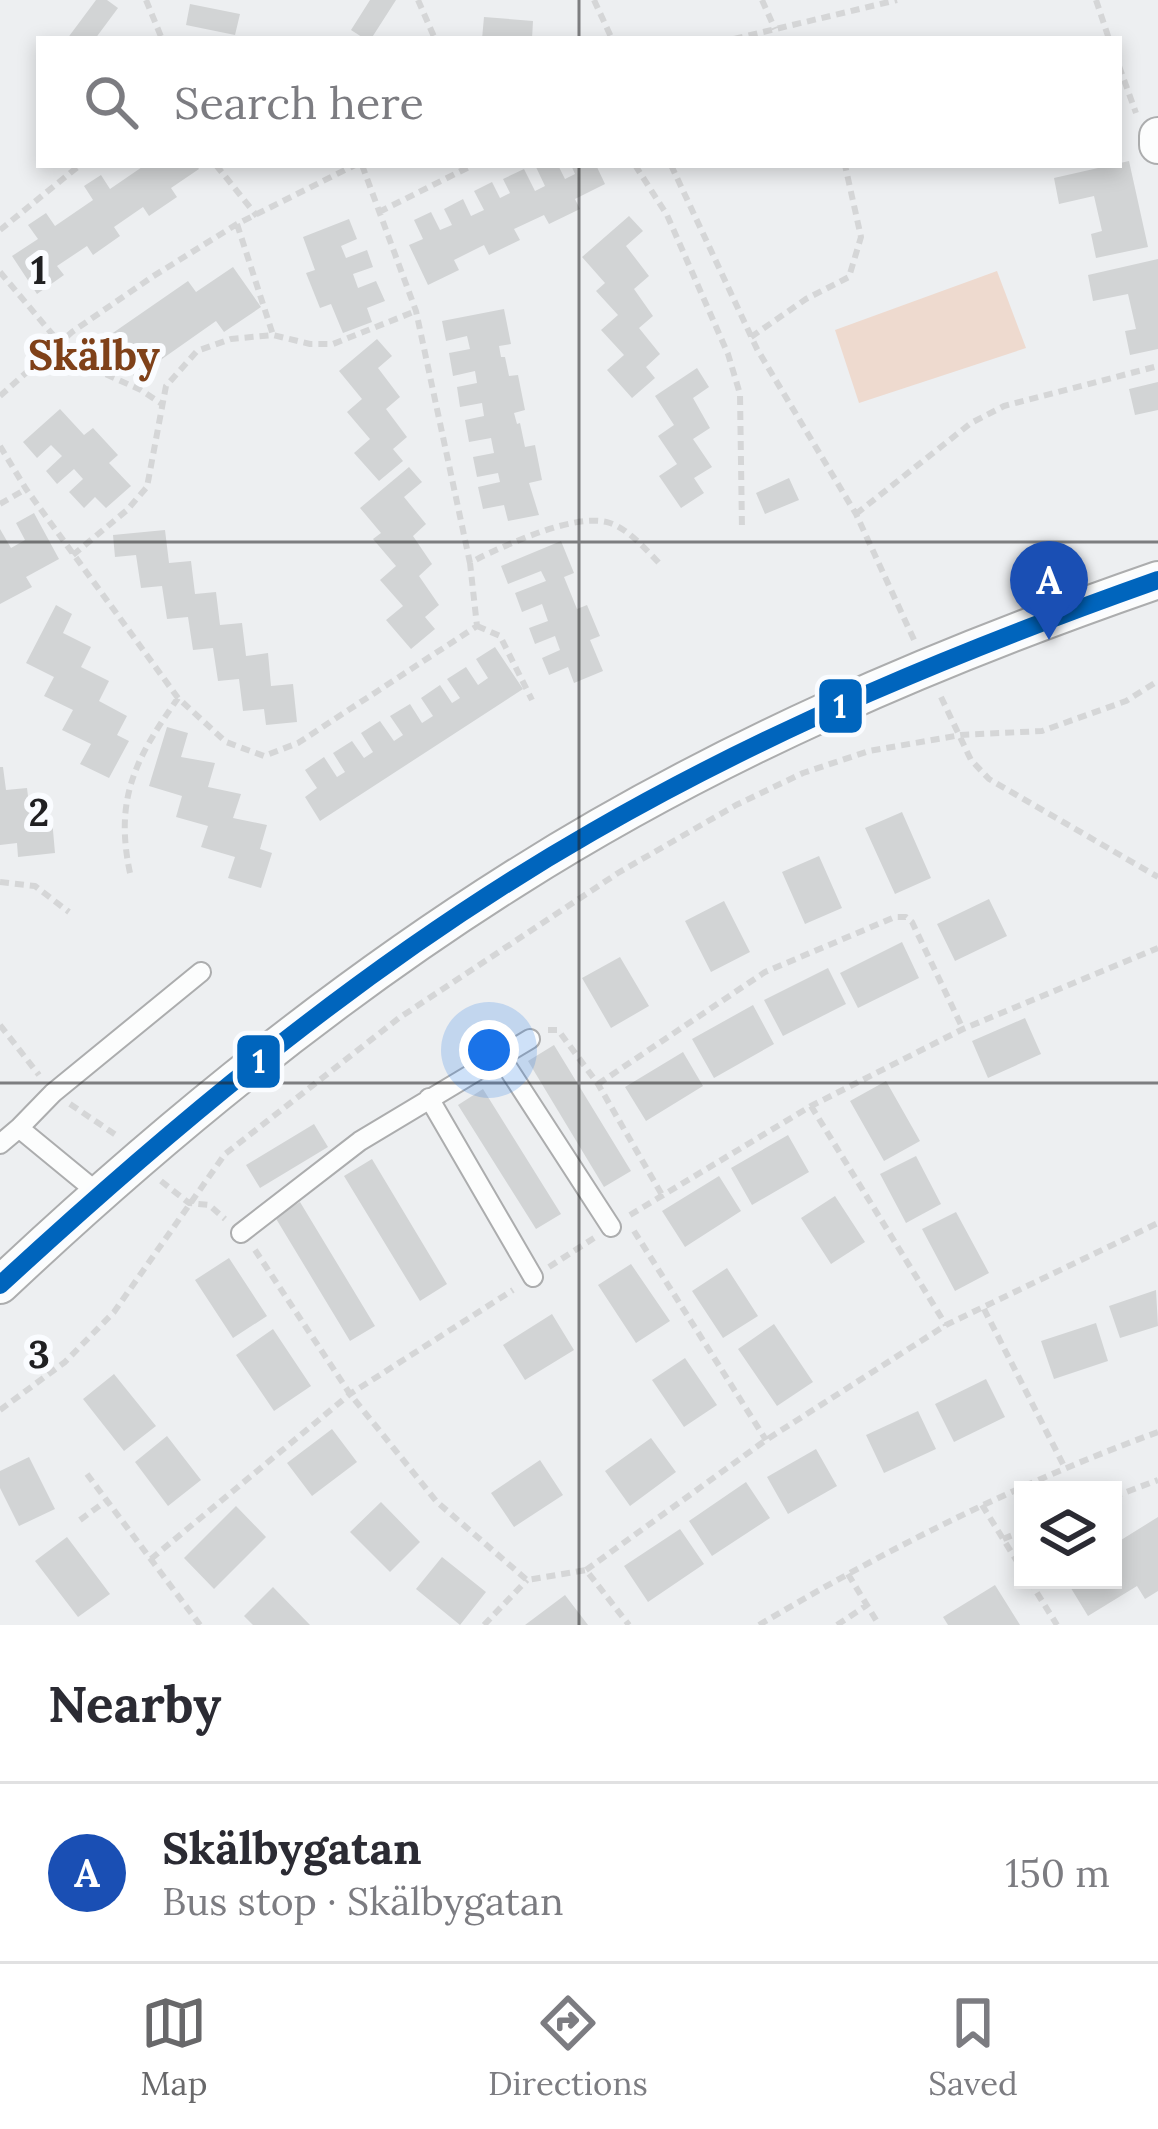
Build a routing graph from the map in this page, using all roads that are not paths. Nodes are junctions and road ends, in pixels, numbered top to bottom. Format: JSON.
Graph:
{"nodes":[{"id":1,"x":1158,"y":580,"type":"edge"},
{"id":2,"x":201,"y":972,"type":"dead end"},
{"id":3,"x":530,"y":1039,"type":"road end"},
{"id":4,"x":500,"y":1056,"type":"junction"},
{"id":5,"x":429,"y":1098,"type":"junction"},
{"id":6,"x":19,"y":1128,"type":"junction"},
{"id":7,"x":0,"y":1144,"type":"edge"},
{"id":8,"x":98,"y":1193,"type":"junction"},
{"id":9,"x":611,"y":1227,"type":"road end"},
{"id":10,"x":241,"y":1233,"type":"road end"},
{"id":11,"x":533,"y":1277,"type":"road end"},
{"id":12,"x":0,"y":1286,"type":"edge"}],
"edges":[{"from":1,"to":8,"type":"street"},
{"from":2,"to":6,"type":"lane"},
{"from":3,"to":4,"type":"lane"},
{"from":4,"to":5,"type":"lane"},
{"from":4,"to":9,"type":"lane"},
{"from":5,"to":10,"type":"lane"},
{"from":5,"to":11,"type":"lane"},
{"from":6,"to":7,"type":"lane"},
{"from":6,"to":8,"type":"lane"},
{"from":8,"to":12,"type":"street"}]}
